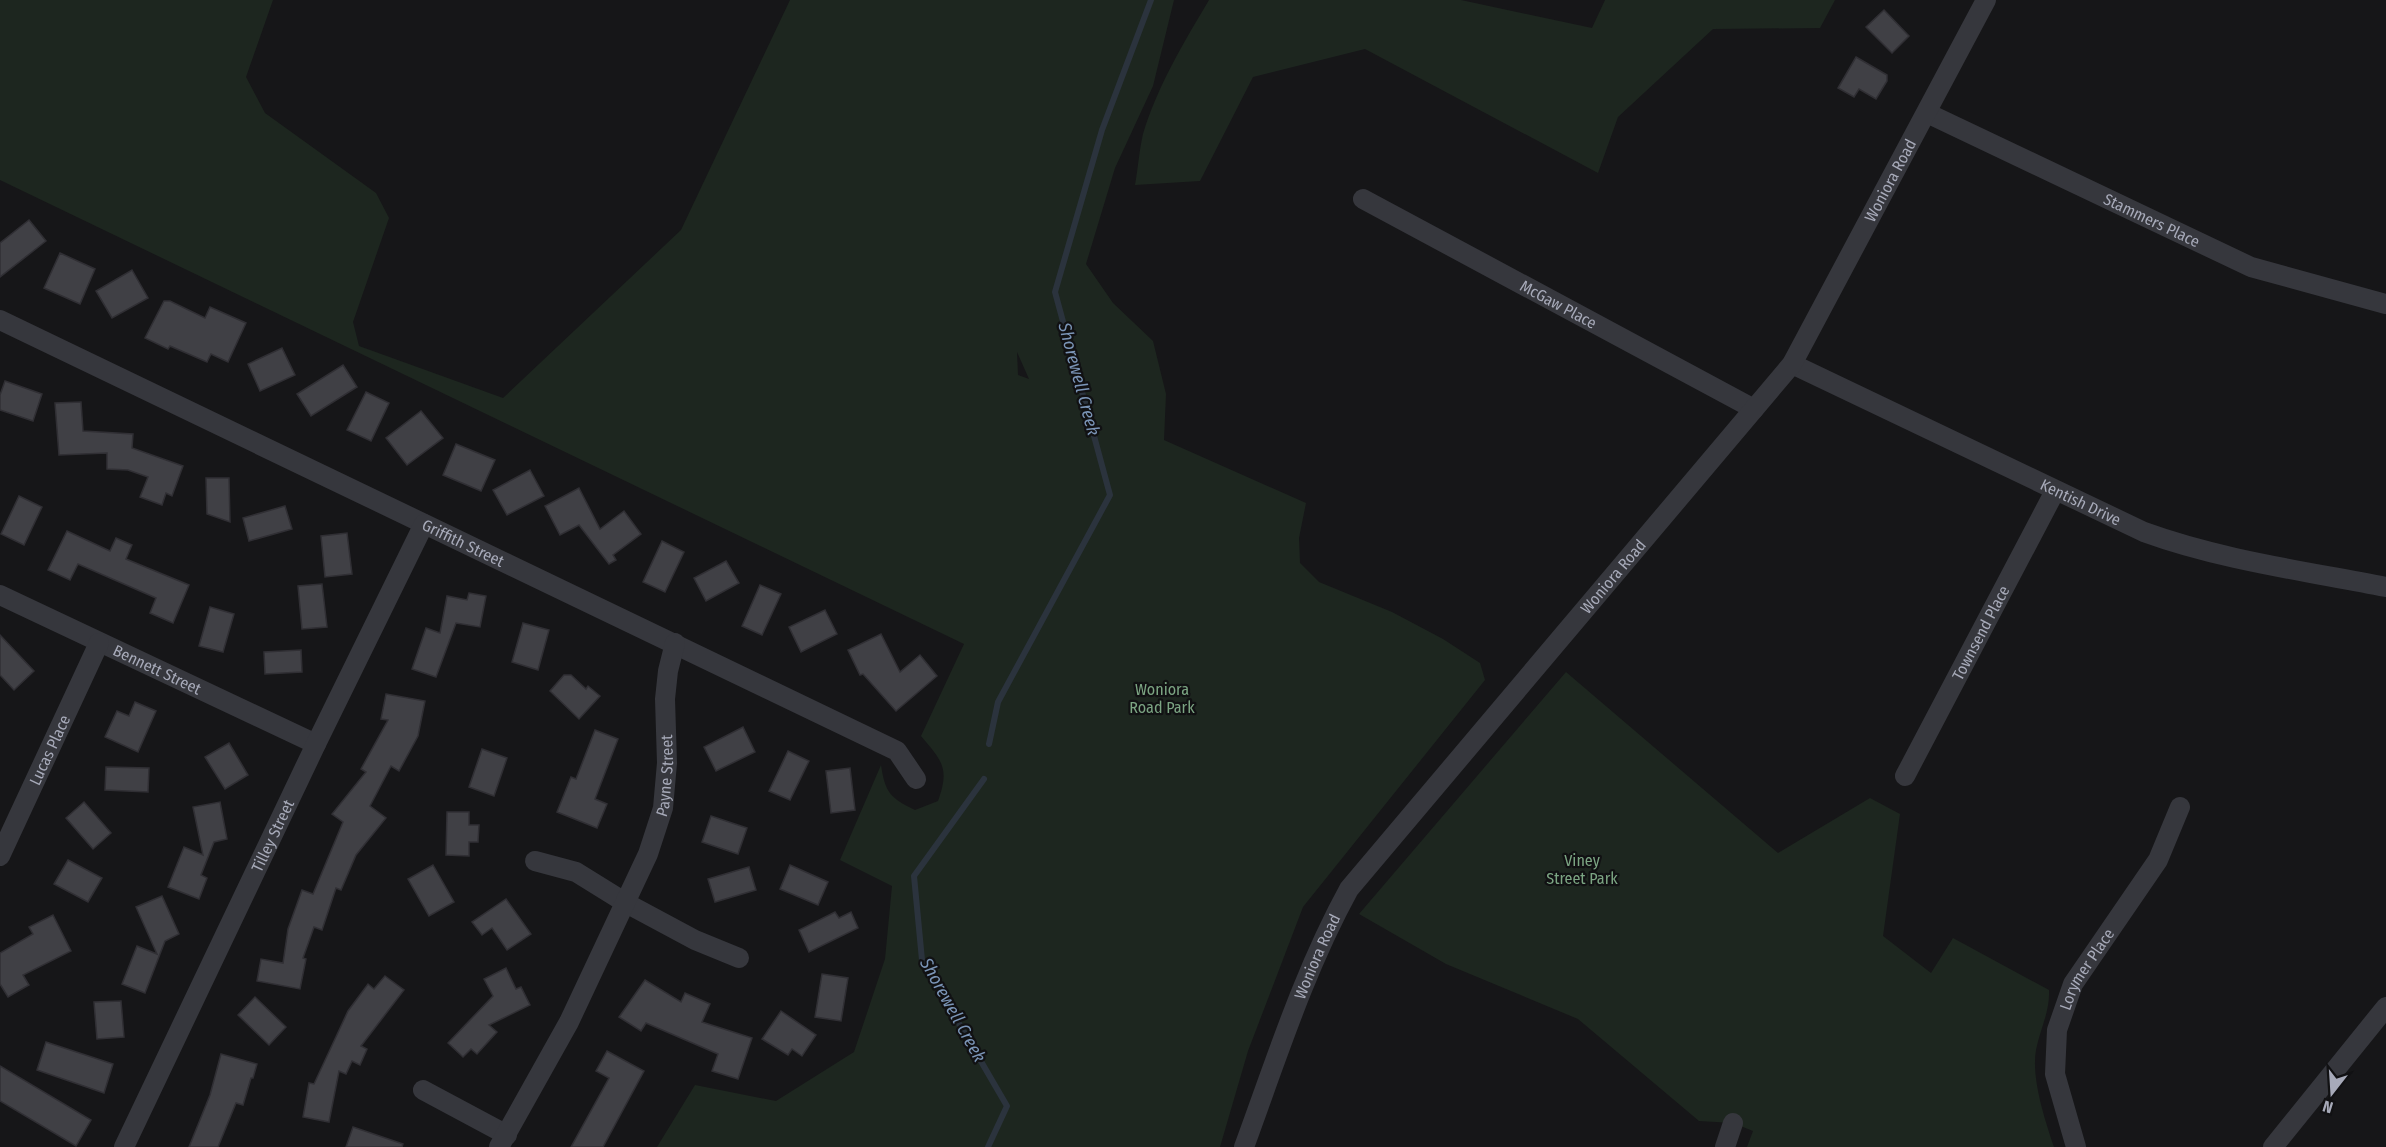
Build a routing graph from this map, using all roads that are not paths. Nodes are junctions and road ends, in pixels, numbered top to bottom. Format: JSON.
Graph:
{"nodes":[{"id":1,"x":1986,"y":0,"type":"edge"},
{"id":2,"x":1927,"y":113,"type":"junction"},
{"id":3,"x":1363,"y":199,"type":"dead end"},
{"id":4,"x":2386,"y":304,"type":"edge"},
{"id":5,"x":0,"y":320,"type":"edge"},
{"id":6,"x":1792,"y":364,"type":"junction"},
{"id":7,"x":1754,"y":409,"type":"junction"},
{"id":8,"x":2055,"y":491,"type":"junction"},
{"id":9,"x":424,"y":524,"type":"junction"},
{"id":10,"x":2386,"y":587,"type":"edge"},
{"id":11,"x":0,"y":595,"type":"edge"},
{"id":12,"x":99,"y":643,"type":"junction"},
{"id":13,"x":675,"y":643,"type":"junction"},
{"id":14,"x":315,"y":744,"type":"junction"},
{"id":15,"x":1905,"y":776,"type":"dead end"},
{"id":16,"x":916,"y":779,"type":"dead end"},
{"id":17,"x":2180,"y":807,"type":"dead end"},
{"id":18,"x":0,"y":856,"type":"edge"},
{"id":19,"x":535,"y":861,"type":"dead end"},
{"id":20,"x":626,"y":903,"type":"junction"},
{"id":21,"x":740,"y":958,"type":"dead end"},
{"id":22,"x":2386,"y":1007,"type":"edge"},
{"id":23,"x":423,"y":1090,"type":"dead end"},
{"id":24,"x":1732,"y":1123,"type":"dead end"},
{"id":25,"x":503,"y":1141,"type":"edge"},
{"id":26,"x":124,"y":1147,"type":"edge"},
{"id":27,"x":1244,"y":1147,"type":"edge"},
{"id":28,"x":1725,"y":1147,"type":"edge"},
{"id":29,"x":2076,"y":1147,"type":"edge"},
{"id":30,"x":2273,"y":1147,"type":"edge"}],
"edges":[{"from":1,"to":2,"type":"street","name":"Woniora Road"},
{"from":2,"to":4,"type":"street","name":"Stammers Place"},
{"from":2,"to":6,"type":"street","name":"Woniora Road"},
{"from":3,"to":7,"type":"street","name":"McGaw Place"},
{"from":5,"to":9,"type":"street","name":"Griffith Street"},
{"from":6,"to":7,"type":"street","name":"Woniora Road"},
{"from":6,"to":8,"type":"street","name":"Kentish Drive"},
{"from":7,"to":27,"type":"street","name":"Woniora Road"},
{"from":8,"to":10,"type":"street","name":"Kentish Drive"},
{"from":8,"to":15,"type":"street","name":"Townsend Place"},
{"from":9,"to":13,"type":"street","name":"Griffith Street"},
{"from":9,"to":14,"type":"street","name":"Tilley Street"},
{"from":11,"to":12,"type":"street","name":"Bennett Street"},
{"from":12,"to":14,"type":"street","name":"Bennett Street"},
{"from":12,"to":18,"type":"street","name":"Lucas Place"},
{"from":13,"to":16,"type":"street","name":"Griffith Street"},
{"from":13,"to":20,"type":"street","name":"Payne Street"},
{"from":14,"to":26,"type":"street","name":"Tilley Street"},
{"from":17,"to":29,"type":"street","name":"Lorymer Place"},
{"from":19,"to":20,"type":"street"},
{"from":20,"to":21,"type":"street"},
{"from":20,"to":25,"type":"street","name":"Payne Street"},
{"from":22,"to":30,"type":"street"},
{"from":23,"to":25,"type":"street","name":"Payne Street"},
{"from":24,"to":28,"type":"street"}]}
